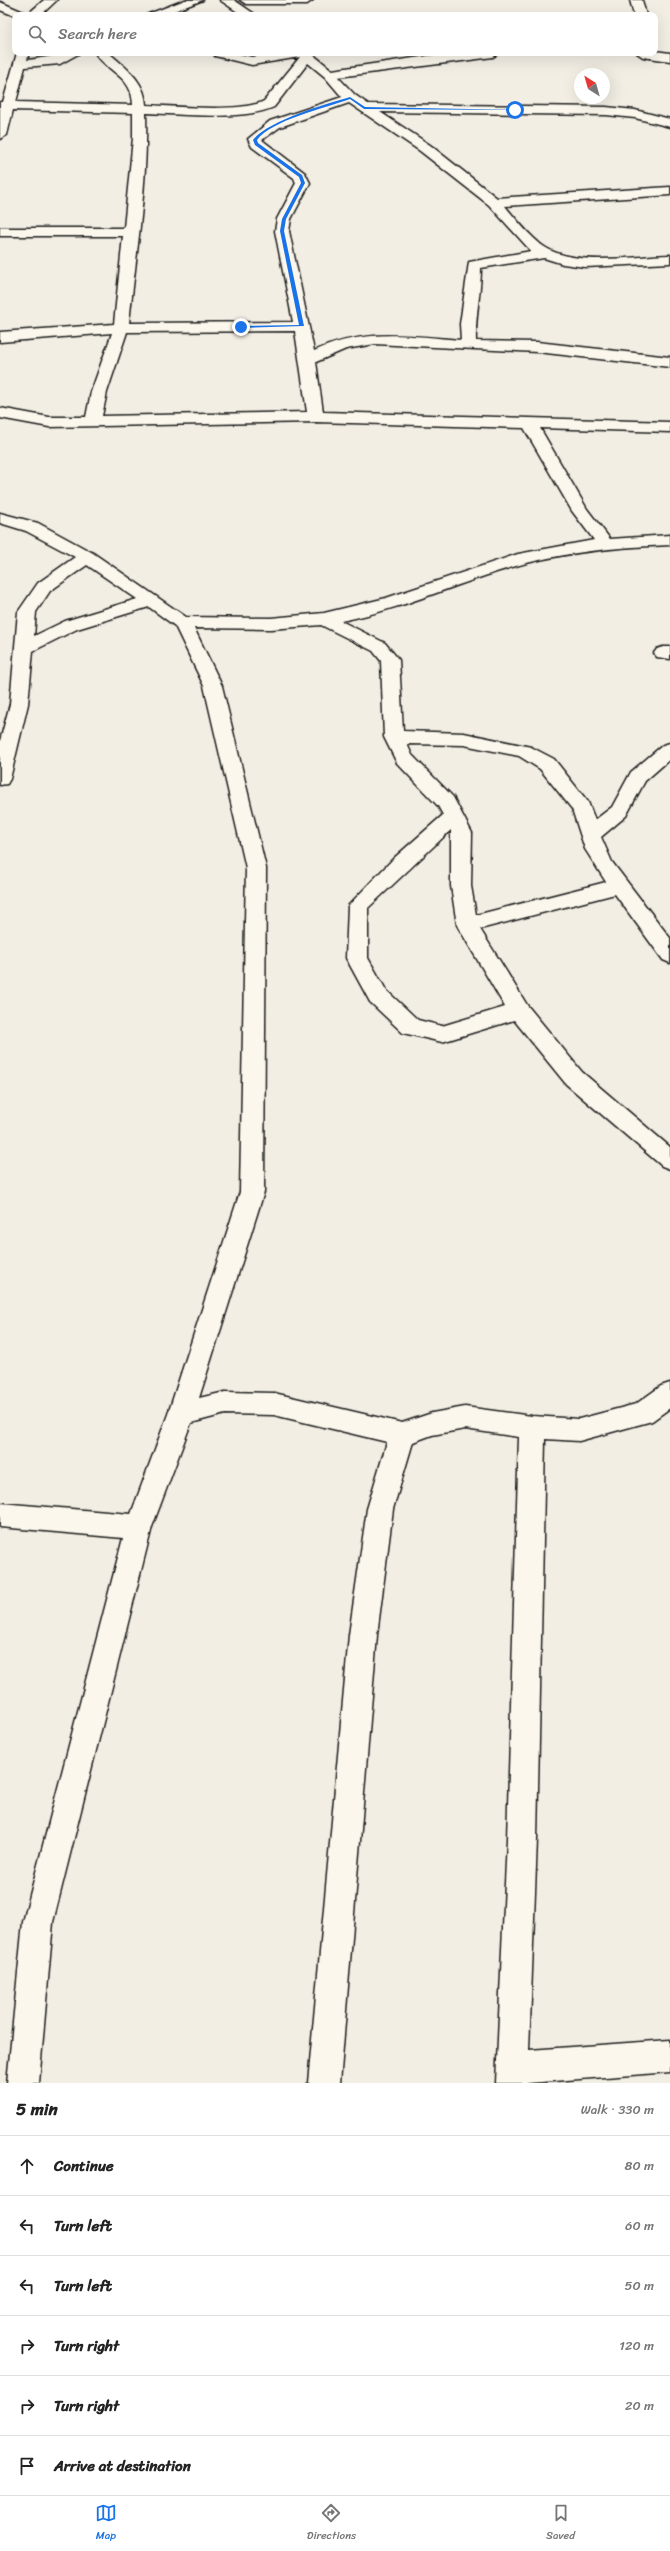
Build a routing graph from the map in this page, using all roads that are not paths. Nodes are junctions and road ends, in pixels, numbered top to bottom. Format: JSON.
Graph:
{"nodes":[{"id":1,"x":51,"y":0,"type":"edge"},
{"id":2,"x":197,"y":0,"type":"edge"},
{"id":3,"x":226,"y":0,"type":"edge"},
{"id":4,"x":246,"y":0,"type":"edge"},
{"id":5,"x":636,"y":0,"type":"edge"},
{"id":6,"x":302,"y":1,"type":"edge"},
{"id":7,"x":0,"y":6,"type":"edge"},
{"id":8,"x":15,"y":12,"type":"edge"},
{"id":9,"x":37,"y":12,"type":"edge"},
{"id":10,"x":167,"y":12,"type":"edge"},
{"id":11,"x":245,"y":12,"type":"edge"},
{"id":12,"x":284,"y":12,"type":"dead end"},
{"id":13,"x":639,"y":12,"type":"edge"},
{"id":14,"x":658,"y":55,"type":"edge"},
{"id":15,"x":67,"y":56,"type":"edge"},
{"id":16,"x":104,"y":56,"type":"edge"},
{"id":17,"x":231,"y":56,"type":"edge"},
{"id":18,"x":288,"y":56,"type":"edge"},
{"id":19,"x":302,"y":56,"type":"edge"},
{"id":20,"x":306,"y":56,"type":"edge"},
{"id":21,"x":459,"y":56,"type":"edge"},
{"id":22,"x":670,"y":57,"type":"edge"},
{"id":23,"x":21,"y":59,"type":"edge"},
{"id":24,"x":329,"y":74,"type":"junction"},
{"id":25,"x":350,"y":98,"type":"junction"},
{"id":26,"x":3,"y":106,"type":"edge"},
{"id":27,"x":140,"y":108,"type":"junction"},
{"id":28,"x":364,"y":108,"type":"junction"},
{"id":29,"x":670,"y":123,"type":"edge"},
{"id":30,"x":0,"y":135,"type":"edge"},
{"id":31,"x":670,"y":191,"type":"edge"},
{"id":32,"x":494,"y":202,"type":"junction"},
{"id":33,"x":0,"y":232,"type":"edge"},
{"id":34,"x":132,"y":232,"type":"junction"},
{"id":35,"x":545,"y":253,"type":"junction"},
{"id":36,"x":670,"y":259,"type":"edge"},
{"id":37,"x":301,"y":326,"type":"junction"},
{"id":38,"x":121,"y":328,"type":"junction"},
{"id":39,"x":0,"y":337,"type":"edge"},
{"id":40,"x":469,"y":344,"type":"junction"},
{"id":41,"x":308,"y":360,"type":"junction"},
{"id":42,"x":670,"y":362,"type":"edge"},
{"id":43,"x":0,"y":413,"type":"edge"},
{"id":44,"x":316,"y":417,"type":"junction"},
{"id":45,"x":93,"y":421,"type":"junction"},
{"id":46,"x":529,"y":423,"type":"junction"},
{"id":47,"x":670,"y":427,"type":"edge"},
{"id":48,"x":0,"y":518,"type":"edge"},
{"id":49,"x":670,"y":540,"type":"edge"},
{"id":50,"x":606,"y":543,"type":"junction"},
{"id":51,"x":87,"y":557,"type":"junction"},
{"id":52,"x":152,"y":600,"type":"junction"},
{"id":53,"x":324,"y":619,"type":"junction"},
{"id":54,"x":182,"y":623,"type":"junction"},
{"id":55,"x":24,"y":648,"type":"junction"},
{"id":56,"x":0,"y":701,"type":"edge"},
{"id":57,"x":19,"y":704,"type":"junction"},
{"id":58,"x":394,"y":737,"type":"junction"},
{"id":59,"x":670,"y":750,"type":"edge"},
{"id":60,"x":0,"y":779,"type":"edge"},
{"id":61,"x":453,"y":817,"type":"junction"},
{"id":62,"x":591,"y":834,"type":"junction"},
{"id":63,"x":620,"y":886,"type":"junction"},
{"id":64,"x":467,"y":925,"type":"junction"},
{"id":65,"x":662,"y":929,"type":"edge"},
{"id":66,"x":670,"y":955,"type":"edge"},
{"id":67,"x":519,"y":1011,"type":"junction"},
{"id":68,"x":670,"y":1160,"type":"edge"},
{"id":69,"x":670,"y":1394,"type":"edge"},
{"id":70,"x":181,"y":1414,"type":"junction"},
{"id":71,"x":532,"y":1427,"type":"junction"},
{"id":72,"x":402,"y":1434,"type":"junction"},
{"id":73,"x":0,"y":1515,"type":"edge"},
{"id":74,"x":140,"y":1527,"type":"junction"},
{"id":75,"x":670,"y":2056,"type":"edge"},
{"id":76,"x":512,"y":2075,"type":"edge"},
{"id":77,"x":23,"y":2083,"type":"edge"},
{"id":78,"x":324,"y":2083,"type":"edge"}],
"edges":[{"from":1,"to":9,"type":"street"},
{"from":2,"to":10,"type":"street"},
{"from":3,"to":11,"type":"street"},
{"from":4,"to":6,"type":"street"},
{"from":5,"to":13,"type":"street"},
{"from":6,"to":12,"type":"street"},
{"from":7,"to":8,"type":"street"},
{"from":14,"to":22,"type":"street"},
{"from":15,"to":23,"type":"street"},
{"from":16,"to":27,"type":"street"},
{"from":17,"to":18,"type":"street"},
{"from":19,"to":27,"type":"street"},
{"from":20,"to":24,"type":"street"},
{"from":21,"to":24,"type":"street"},
{"from":23,"to":26,"type":"street"},
{"from":24,"to":25,"type":"street"},
{"from":25,"to":28,"type":"street"},
{"from":25,"to":37,"type":"street"},
{"from":26,"to":27,"type":"street"},
{"from":26,"to":30,"type":"street"},
{"from":27,"to":34,"type":"street"},
{"from":28,"to":29,"type":"street"},
{"from":28,"to":32,"type":"street"},
{"from":31,"to":32,"type":"street"},
{"from":32,"to":35,"type":"street"},
{"from":33,"to":34,"type":"street"},
{"from":34,"to":38,"type":"street"},
{"from":35,"to":36,"type":"street"},
{"from":35,"to":40,"type":"street"},
{"from":37,"to":38,"type":"street"},
{"from":37,"to":41,"type":"street"},
{"from":38,"to":39,"type":"street"},
{"from":38,"to":45,"type":"street"},
{"from":40,"to":41,"type":"street"},
{"from":40,"to":42,"type":"street"},
{"from":41,"to":44,"type":"street"},
{"from":43,"to":45,"type":"street"},
{"from":44,"to":45,"type":"street"},
{"from":44,"to":46,"type":"street"},
{"from":46,"to":47,"type":"street"},
{"from":46,"to":50,"type":"street"},
{"from":48,"to":51,"type":"street"},
{"from":49,"to":50,"type":"street"},
{"from":50,"to":53,"type":"street"},
{"from":51,"to":52,"type":"street"},
{"from":51,"to":55,"type":"street"},
{"from":52,"to":54,"type":"street"},
{"from":52,"to":55,"type":"street"},
{"from":53,"to":54,"type":"street"},
{"from":53,"to":58,"type":"street"},
{"from":54,"to":70,"type":"street"},
{"from":55,"to":57,"type":"street"},
{"from":56,"to":57,"type":"street"},
{"from":57,"to":60,"type":"street"},
{"from":58,"to":61,"type":"street"},
{"from":58,"to":62,"type":"street"},
{"from":59,"to":62,"type":"street"},
{"from":61,"to":64,"type":"street"},
{"from":61,"to":67,"type":"street"},
{"from":62,"to":63,"type":"street"},
{"from":63,"to":64,"type":"street"},
{"from":63,"to":65,"type":"street"},
{"from":64,"to":67,"type":"street"},
{"from":65,"to":66,"type":"street"},
{"from":67,"to":68,"type":"street"},
{"from":69,"to":71,"type":"street"},
{"from":70,"to":72,"type":"street"},
{"from":70,"to":74,"type":"street"},
{"from":71,"to":72,"type":"street"},
{"from":71,"to":76,"type":"street"},
{"from":72,"to":78,"type":"street"},
{"from":73,"to":74,"type":"street"},
{"from":74,"to":77,"type":"street"},
{"from":75,"to":76,"type":"street"}]}
